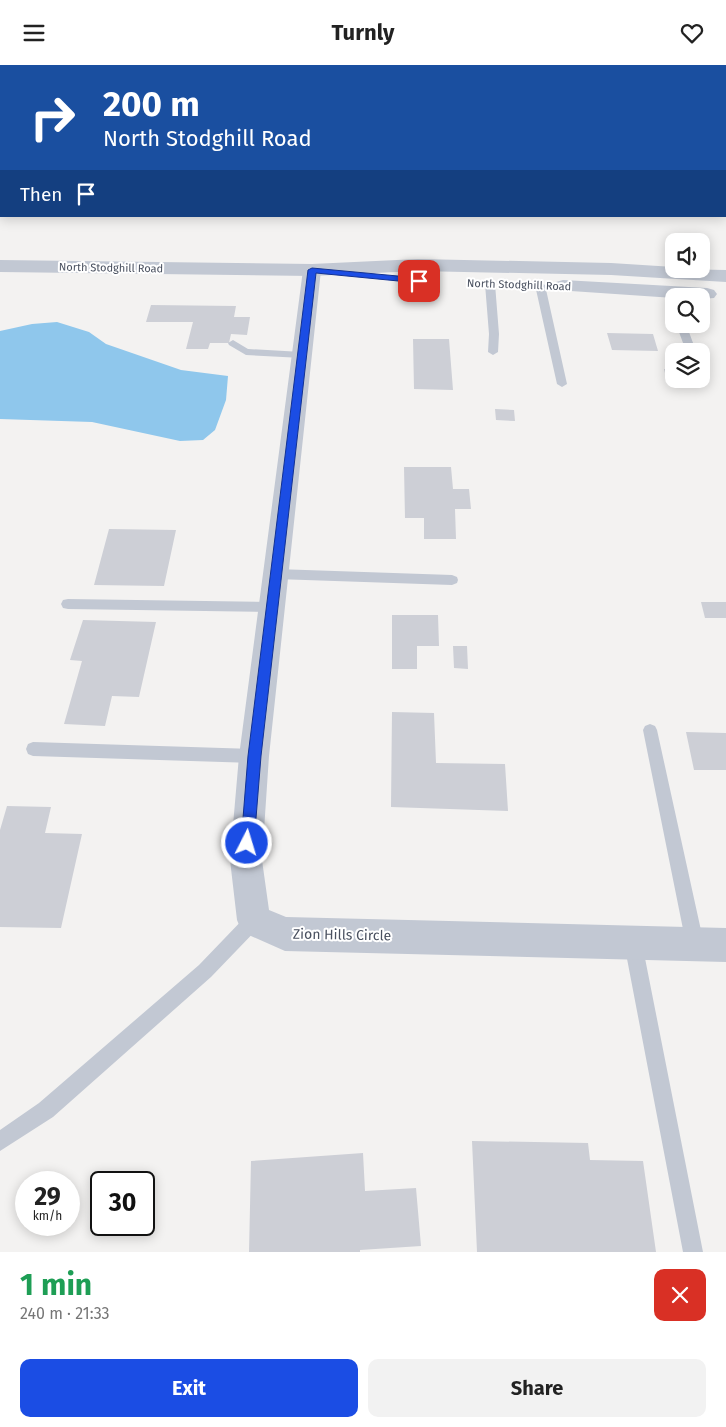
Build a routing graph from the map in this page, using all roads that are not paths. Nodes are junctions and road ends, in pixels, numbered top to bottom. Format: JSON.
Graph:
{"nodes":[{"id":1,"x":0,"y":266,"type":"edge"},
{"id":2,"x":312,"y":270,"type":"junction"},
{"id":3,"x":726,"y":276,"type":"edge"},
{"id":4,"x":490,"y":284,"type":"junction"},
{"id":5,"x":540,"y":285,"type":"junction"},
{"id":6,"x":726,"y":295,"type":"edge"},
{"id":7,"x":665,"y":296,"type":"edge"},
{"id":8,"x":710,"y":296,"type":"edge"},
{"id":9,"x":233,"y":343,"type":"dead end"},
{"id":10,"x":493,"y":352,"type":"dead end"},
{"id":11,"x":302,"y":355,"type":"junction"},
{"id":12,"x":562,"y":384,"type":"dead end"},
{"id":13,"x":276,"y":574,"type":"junction"},
{"id":14,"x":452,"y":580,"type":"dead end"},
{"id":15,"x":68,"y":604,"type":"dead end"},
{"id":16,"x":272,"y":607,"type":"junction"},
{"id":17,"x":650,"y":730,"type":"dead end"},
{"id":18,"x":33,"y":749,"type":"dead end"},
{"id":19,"x":254,"y":756,"type":"junction"},
{"id":20,"x":254,"y":920,"type":"junction"},
{"id":21,"x":633,"y":943,"type":"junction"},
{"id":22,"x":710,"y":945,"type":"edge"},
{"id":23,"x":0,"y":1141,"type":"edge"},
{"id":24,"x":693,"y":1252,"type":"edge"}],
"edges":[{"from":1,"to":2,"type":"street","name":"North Stodghill Road"},
{"from":2,"to":3,"type":"street","name":"North Stodghill Road"},
{"from":2,"to":4,"type":"street","name":"North Stodghill Road"},
{"from":2,"to":11,"type":"street"},
{"from":4,"to":5,"type":"street","name":"North Stodghill Road"},
{"from":4,"to":10,"type":"lane"},
{"from":5,"to":7,"type":"street","name":"North Stodghill Road"},
{"from":5,"to":12,"type":"lane"},
{"from":6,"to":8,"type":"street","name":"North Stodghill Road"},
{"from":9,"to":11,"type":"lane"},
{"from":11,"to":13,"type":"street"},
{"from":13,"to":14,"type":"lane"},
{"from":13,"to":16,"type":"street"},
{"from":15,"to":16,"type":"lane"},
{"from":16,"to":19,"type":"street"},
{"from":17,"to":22,"type":"lane"},
{"from":18,"to":19,"type":"lane"},
{"from":19,"to":20,"type":"street"},
{"from":20,"to":21,"type":"street","name":"Zion Hills Circle"},
{"from":20,"to":23,"type":"lane"},
{"from":21,"to":22,"type":"street","name":"Zion Hills Circle"},
{"from":21,"to":24,"type":"lane"}]}
